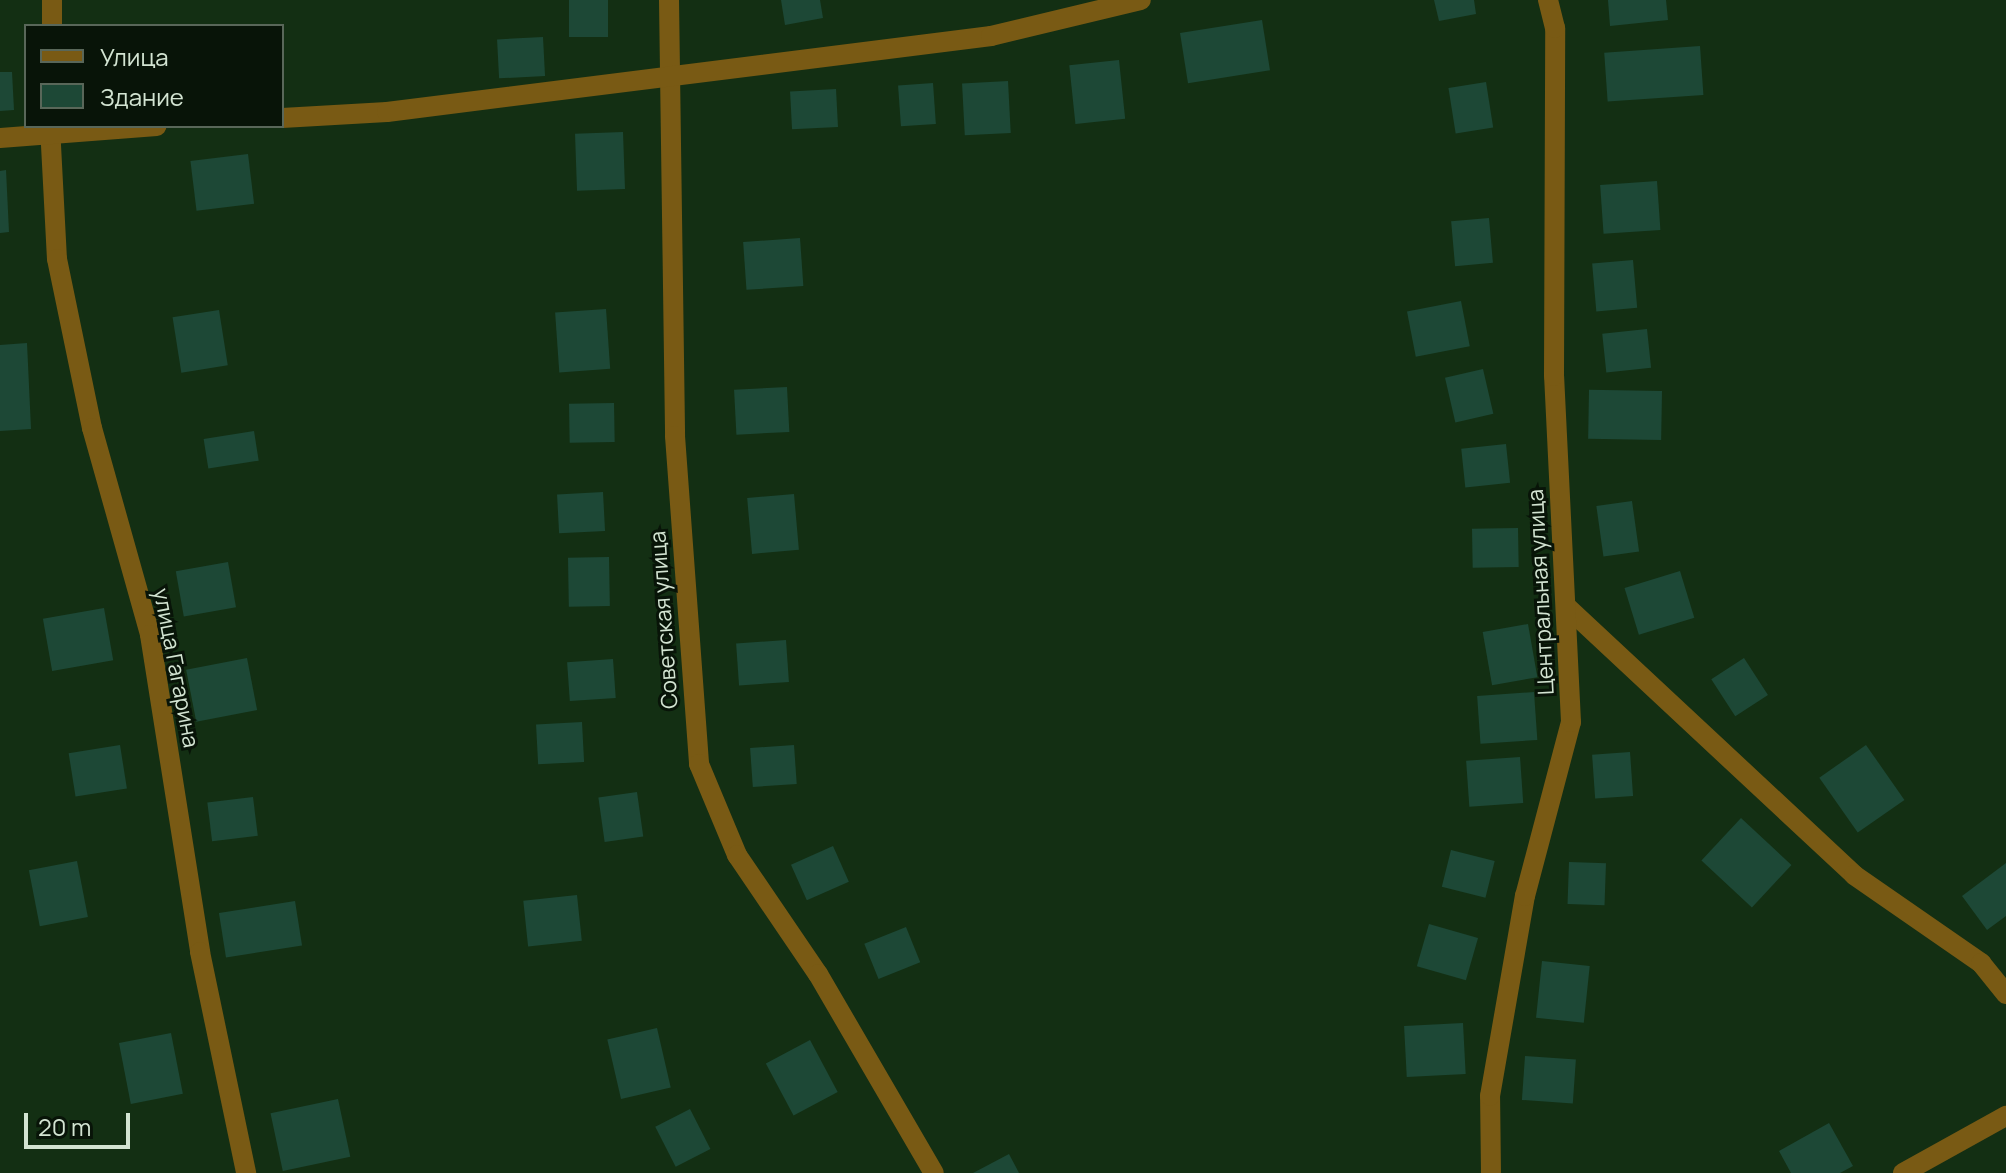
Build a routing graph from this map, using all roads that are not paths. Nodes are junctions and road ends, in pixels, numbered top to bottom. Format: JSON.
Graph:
{"nodes":[{"id":1,"x":52,"y":0,"type":"edge"},
{"id":2,"x":669,"y":0,"type":"edge"},
{"id":3,"x":1141,"y":0,"type":"edge"},
{"id":4,"x":1548,"y":0,"type":"edge"},
{"id":5,"x":52,"y":24,"type":"edge"},
{"id":6,"x":671,"y":78,"type":"junction"},
{"id":7,"x":284,"y":118,"type":"edge"},
{"id":8,"x":86,"y":128,"type":"edge"},
{"id":9,"x":50,"y":129,"type":"edge"},
{"id":10,"x":0,"y":138,"type":"edge"},
{"id":11,"x":1567,"y":607,"type":"junction"},
{"id":12,"x":2006,"y":994,"type":"edge"},
{"id":13,"x":2006,"y":1116,"type":"edge"},
{"id":14,"x":246,"y":1173,"type":"edge"},
{"id":15,"x":934,"y":1173,"type":"edge"},
{"id":16,"x":1491,"y":1173,"type":"edge"},
{"id":17,"x":1903,"y":1173,"type":"edge"}],
"edges":[{"from":1,"to":5,"type":"street"},
{"from":2,"to":6,"type":"street","name":"Советская улица"},
{"from":3,"to":6,"type":"street"},
{"from":4,"to":11,"type":"street","name":"Центральная улица"},
{"from":6,"to":7,"type":"street"},
{"from":6,"to":15,"type":"street","name":"Советская улица"},
{"from":8,"to":9,"type":"street"},
{"from":9,"to":10,"type":"street"},
{"from":9,"to":14,"type":"street","name":"улица Гагарина"},
{"from":11,"to":12,"type":"street"},
{"from":11,"to":16,"type":"street","name":"Центральная улица"},
{"from":13,"to":17,"type":"street"}]}
